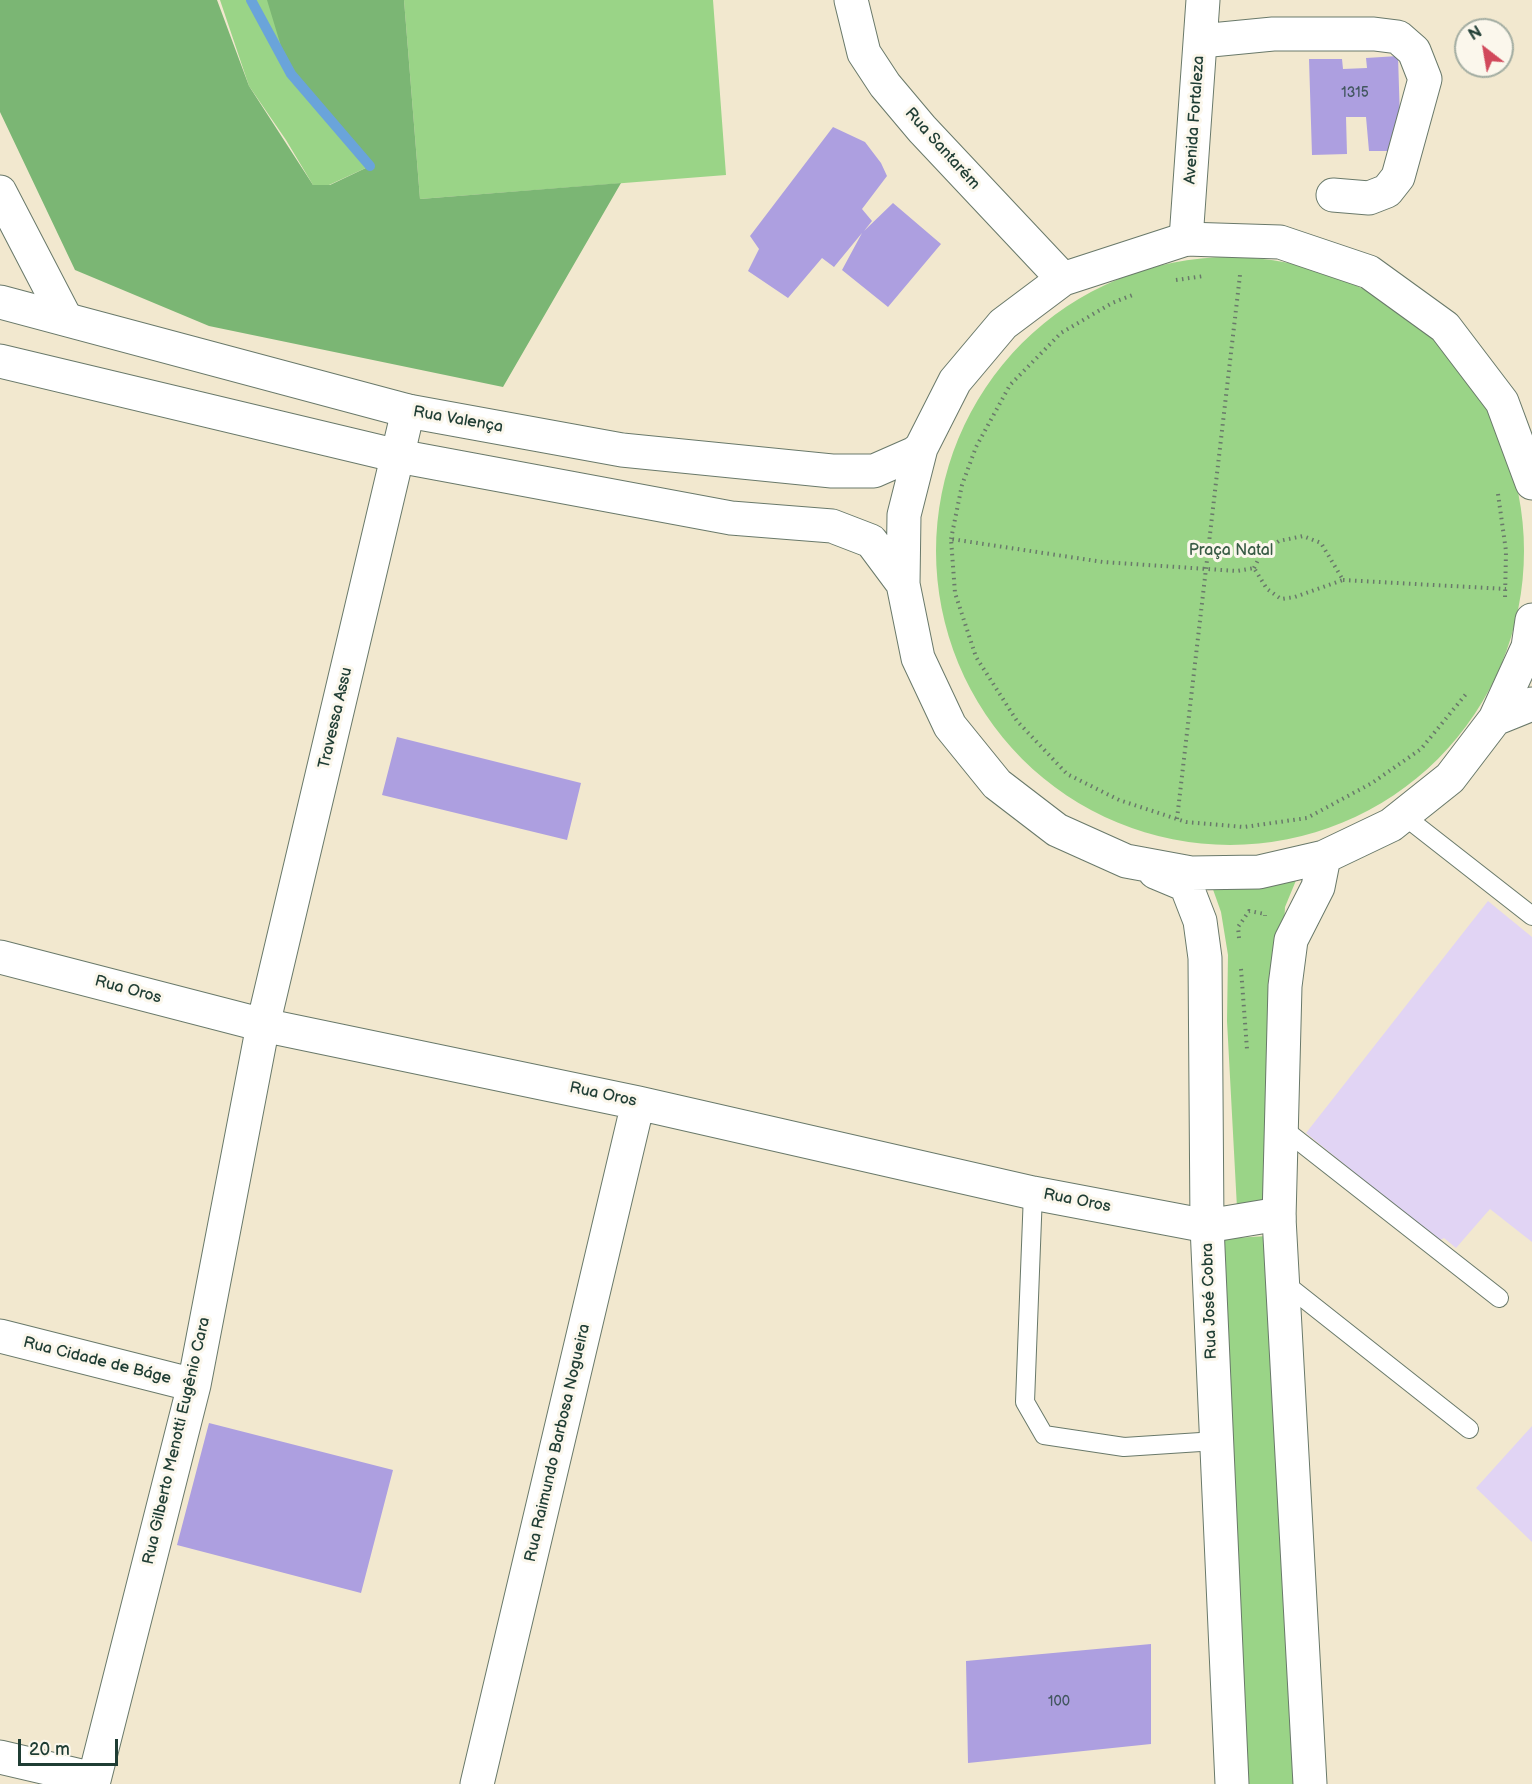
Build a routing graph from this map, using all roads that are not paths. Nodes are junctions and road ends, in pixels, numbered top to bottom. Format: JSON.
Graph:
{"nodes":[{"id":1,"x":851,"y":0,"type":"edge"},
{"id":2,"x":1203,"y":0,"type":"edge"},
{"id":3,"x":1201,"y":41,"type":"junction"},
{"id":4,"x":0,"y":192,"type":"edge"},
{"id":5,"x":1333,"y":195,"type":"dead end"},
{"id":6,"x":1186,"y":239,"type":"junction"},
{"id":7,"x":1063,"y":279,"type":"junction"},
{"id":8,"x":0,"y":302,"type":"edge"},
{"id":9,"x":66,"y":319,"type":"junction"},
{"id":10,"x":0,"y":361,"type":"edge"},
{"id":11,"x":408,"y":411,"type":"junction"},
{"id":12,"x":921,"y":448,"type":"junction"},
{"id":13,"x":398,"y":456,"type":"junction"},
{"id":14,"x":1532,"y":483,"type":"edge"},
{"id":15,"x":903,"y":584,"type":"junction"},
{"id":16,"x":1518,"y":614,"type":"edge"},
{"id":17,"x":1532,"y":704,"type":"edge"},
{"id":18,"x":1495,"y":719,"type":"junction"},
{"id":19,"x":1403,"y":815,"type":"junction"},
{"id":20,"x":1324,"y":857,"type":"junction"},
{"id":21,"x":1126,"y":861,"type":"junction"},
{"id":22,"x":1532,"y":916,"type":"edge"},
{"id":23,"x":0,"y":957,"type":"edge"},
{"id":24,"x":263,"y":1025,"type":"junction"},
{"id":25,"x":638,"y":1103,"type":"junction"},
{"id":26,"x":1281,"y":1127,"type":"junction"},
{"id":27,"x":1033,"y":1193,"type":"junction"},
{"id":28,"x":1279,"y":1218,"type":"junction"},
{"id":29,"x":1207,"y":1226,"type":"junction"},
{"id":30,"x":1283,"y":1282,"type":"junction"},
{"id":31,"x":1499,"y":1298,"type":"dead end"},
{"id":32,"x":0,"y":1336,"type":"edge"},
{"id":33,"x":194,"y":1385,"type":"junction"},
{"id":34,"x":1469,"y":1429,"type":"dead end"},
{"id":35,"x":1216,"y":1440,"type":"junction"},
{"id":36,"x":0,"y":1757,"type":"edge"},
{"id":37,"x":93,"y":1782,"type":"edge"},
{"id":38,"x":477,"y":1784,"type":"edge"},
{"id":39,"x":1232,"y":1784,"type":"edge"},
{"id":40,"x":1310,"y":1784,"type":"edge"}],
"edges":[{"from":1,"to":7,"type":"street","name":"Rua Santarém"},
{"from":2,"to":3,"type":"street","name":"Avenida Fortaleza"},
{"from":3,"to":5,"type":"street"},
{"from":3,"to":6,"type":"street","name":"Avenida Fortaleza"},
{"from":4,"to":9,"type":"street"},
{"from":6,"to":7,"type":"street"},
{"from":6,"to":14,"type":"street"},
{"from":7,"to":12,"type":"street"},
{"from":8,"to":9,"type":"street","name":"Rua Valença"},
{"from":9,"to":11,"type":"street","name":"Rua Valença"},
{"from":10,"to":13,"type":"street"},
{"from":11,"to":12,"type":"street","name":"Rua Valença"},
{"from":11,"to":13,"type":"street","name":"Travessa Assu"},
{"from":12,"to":15,"type":"street"},
{"from":13,"to":15,"type":"street"},
{"from":13,"to":24,"type":"street","name":"Travessa Assu"},
{"from":15,"to":21,"type":"street"},
{"from":16,"to":18,"type":"street"},
{"from":17,"to":18,"type":"street"},
{"from":18,"to":19,"type":"street"},
{"from":19,"to":20,"type":"street"},
{"from":19,"to":22,"type":"lane"},
{"from":20,"to":21,"type":"street"},
{"from":20,"to":26,"type":"street"},
{"from":21,"to":29,"type":"street","name":"Rua José Cobra"},
{"from":23,"to":24,"type":"street","name":"Rua Oros"},
{"from":24,"to":25,"type":"street","name":"Rua Oros"},
{"from":24,"to":33,"type":"street","name":"Rua Gilberto Menotti Eugênio Cara"},
{"from":25,"to":27,"type":"street","name":"Rua Oros"},
{"from":25,"to":38,"type":"street","name":"Rua Raimundo Barbosa Nogueira"},
{"from":26,"to":28,"type":"street"},
{"from":26,"to":31,"type":"lane"},
{"from":27,"to":29,"type":"street","name":"Rua Oros"},
{"from":27,"to":35,"type":"lane"},
{"from":28,"to":29,"type":"street"},
{"from":28,"to":30,"type":"street"},
{"from":29,"to":35,"type":"street","name":"Rua José Cobra"},
{"from":30,"to":34,"type":"lane"},
{"from":30,"to":40,"type":"street"},
{"from":32,"to":33,"type":"street","name":"Rua Cidade de Báge"},
{"from":33,"to":37,"type":"street","name":"Rua Gilberto Menotti Eugênio Cara"},
{"from":35,"to":39,"type":"street","name":"Rua José Cobra"},
{"from":36,"to":37,"type":"street"}]}
